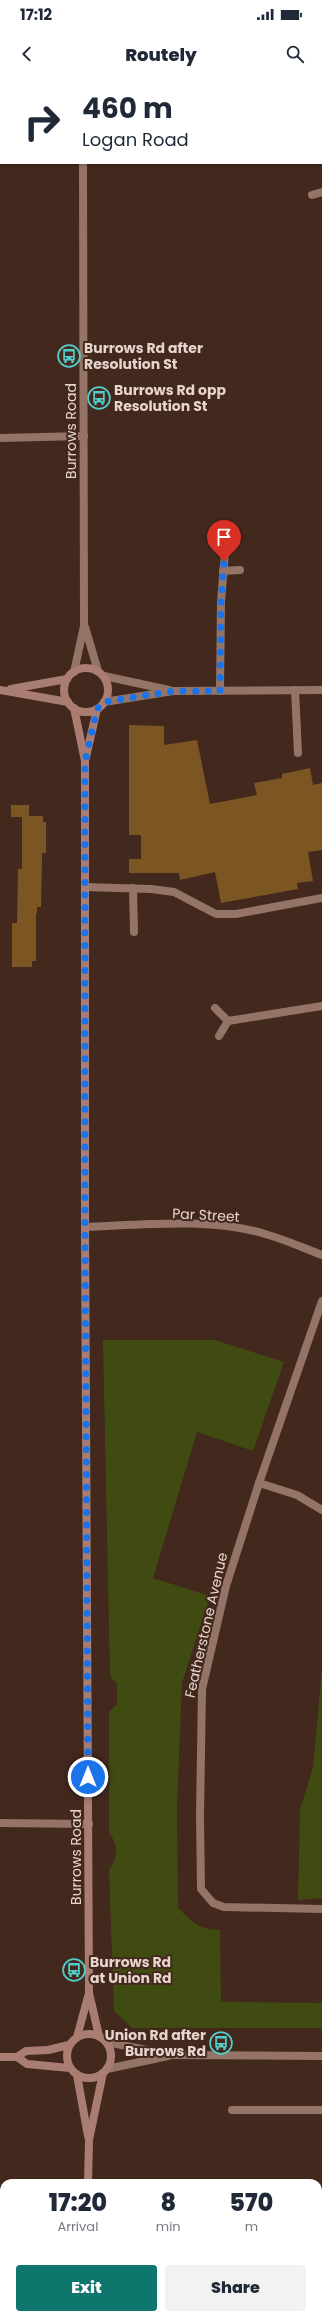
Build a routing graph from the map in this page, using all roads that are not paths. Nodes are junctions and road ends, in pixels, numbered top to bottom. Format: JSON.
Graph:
{"nodes":[{"id":1,"x":83,"y":164,"type":"edge"},
{"id":2,"x":322,"y":192,"type":"edge"},
{"id":3,"x":312,"y":195,"type":"dead end"},
{"id":4,"x":84,"y":436,"type":"junction"},
{"id":5,"x":0,"y":438,"type":"edge"},
{"id":6,"x":225,"y":552,"type":"dead end"},
{"id":7,"x":240,"y":570,"type":"dead end"},
{"id":8,"x":223,"y":571,"type":"junction"},
{"id":9,"x":84,"y":626,"type":"junction"},
{"id":10,"x":74,"y":672,"type":"junction"},
{"id":11,"x":101,"y":674,"type":"junction"},
{"id":12,"x":66,"y":679,"type":"junction"},
{"id":13,"x":2,"y":690,"type":"edge"},
{"id":14,"x":295,"y":690,"type":"junction"},
{"id":15,"x":322,"y":690,"type":"edge"},
{"id":16,"x":173,"y":691,"type":"junction"},
{"id":17,"x":220,"y":691,"type":"junction"},
{"id":18,"x":68,"y":702,"type":"junction"},
{"id":19,"x":104,"y":702,"type":"junction"},
{"id":20,"x":74,"y":708,"type":"junction"},
{"id":21,"x":97,"y":709,"type":"junction"},
{"id":22,"x":298,"y":752,"type":"dead end"},
{"id":23,"x":85,"y":761,"type":"junction"},
{"id":24,"x":85,"y":887,"type":"junction"},
{"id":25,"x":133,"y":888,"type":"junction"},
{"id":26,"x":322,"y":898,"type":"edge"},
{"id":27,"x":134,"y":932,"type":"dead end"},
{"id":28,"x":322,"y":1006,"type":"edge"},
{"id":29,"x":215,"y":1008,"type":"dead end"},
{"id":30,"x":228,"y":1021,"type":"junction"},
{"id":31,"x":219,"y":1036,"type":"dead end"},
{"id":32,"x":85,"y":1227,"type":"junction"},
{"id":33,"x":322,"y":1255,"type":"edge"},
{"id":34,"x":322,"y":1301,"type":"edge"},
{"id":35,"x":259,"y":1482,"type":"junction"},
{"id":36,"x":322,"y":1510,"type":"edge"},
{"id":37,"x":0,"y":1823,"type":"edge"},
{"id":38,"x":89,"y":1824,"type":"junction"},
{"id":39,"x":322,"y":1909,"type":"edge"},
{"id":40,"x":89,"y":1993,"type":"junction"},
{"id":41,"x":99,"y":2036,"type":"junction"},
{"id":42,"x":77,"y":2037,"type":"junction"},
{"id":43,"x":107,"y":2042,"type":"junction"},
{"id":44,"x":69,"y":2045,"type":"junction"},
{"id":45,"x":171,"y":2055,"type":"junction"},
{"id":46,"x":322,"y":2056,"type":"edge"},
{"id":47,"x":0,"y":2057,"type":"edge"},
{"id":48,"x":17,"y":2057,"type":"junction"},
{"id":49,"x":70,"y":2068,"type":"junction"},
{"id":50,"x":105,"y":2071,"type":"junction"},
{"id":51,"x":77,"y":2075,"type":"junction"},
{"id":52,"x":232,"y":2110,"type":"dead end"},
{"id":53,"x":322,"y":2110,"type":"edge"},
{"id":54,"x":89,"y":2140,"type":"junction"},
{"id":55,"x":88,"y":2179,"type":"edge"}],
"edges":[{"from":1,"to":4,"type":"street","name":"Burrows Road"},
{"from":2,"to":3,"type":"street"},
{"from":4,"to":5,"type":"street"},
{"from":4,"to":9,"type":"street","name":"Burrows Road"},
{"from":6,"to":8,"type":"street"},
{"from":7,"to":8,"type":"street"},
{"from":8,"to":17,"type":"street"},
{"from":9,"to":10,"type":"street","name":"Burrows Road"},
{"from":9,"to":11,"type":"street","name":"Burrows Road"},
{"from":10,"to":11,"type":"main road"},
{"from":10,"to":12,"type":"main road"},
{"from":11,"to":16,"type":"street"},
{"from":11,"to":19,"type":"main road"},
{"from":12,"to":13,"type":"main road"},
{"from":12,"to":18,"type":"main road"},
{"from":13,"to":18,"type":"main road"},
{"from":14,"to":15,"type":"street"},
{"from":14,"to":17,"type":"street"},
{"from":14,"to":22,"type":"street"},
{"from":16,"to":17,"type":"street"},
{"from":16,"to":19,"type":"street"},
{"from":18,"to":20,"type":"main road"},
{"from":19,"to":21,"type":"main road"},
{"from":20,"to":21,"type":"main road"},
{"from":20,"to":23,"type":"main road","name":"Burrows Road"},
{"from":21,"to":23,"type":"main road","name":"Burrows Road"},
{"from":23,"to":24,"type":"main road","name":"Burrows Road"},
{"from":24,"to":25,"type":"street"},
{"from":24,"to":32,"type":"main road","name":"Burrows Road"},
{"from":25,"to":26,"type":"street"},
{"from":25,"to":27,"type":"street"},
{"from":28,"to":30,"type":"street"},
{"from":29,"to":30,"type":"street"},
{"from":30,"to":31,"type":"street"},
{"from":32,"to":33,"type":"street","name":"Par Street"},
{"from":32,"to":38,"type":"main road","name":"Burrows Road"},
{"from":34,"to":35,"type":"street","name":"Featherstone Avenue"},
{"from":35,"to":36,"type":"street"},
{"from":35,"to":39,"type":"street","name":"Featherstone Avenue"},
{"from":37,"to":38,"type":"street"},
{"from":38,"to":40,"type":"main road","name":"Burrows Road"},
{"from":40,"to":41,"type":"main road","name":"Burrows Road"},
{"from":40,"to":42,"type":"main road","name":"Burrows Road"},
{"from":41,"to":42,"type":"main road"},
{"from":41,"to":43,"type":"main road"},
{"from":42,"to":44,"type":"main road"},
{"from":43,"to":45,"type":"street"},
{"from":43,"to":50,"type":"main road"},
{"from":44,"to":48,"type":"main road"},
{"from":44,"to":49,"type":"main road"},
{"from":45,"to":46,"type":"street"},
{"from":45,"to":50,"type":"street"},
{"from":47,"to":48,"type":"main road"},
{"from":48,"to":49,"type":"main road"},
{"from":49,"to":51,"type":"main road"},
{"from":50,"to":51,"type":"main road"},
{"from":50,"to":54,"type":"main road"},
{"from":51,"to":54,"type":"main road"},
{"from":52,"to":53,"type":"street"},
{"from":54,"to":55,"type":"main road"}]}
